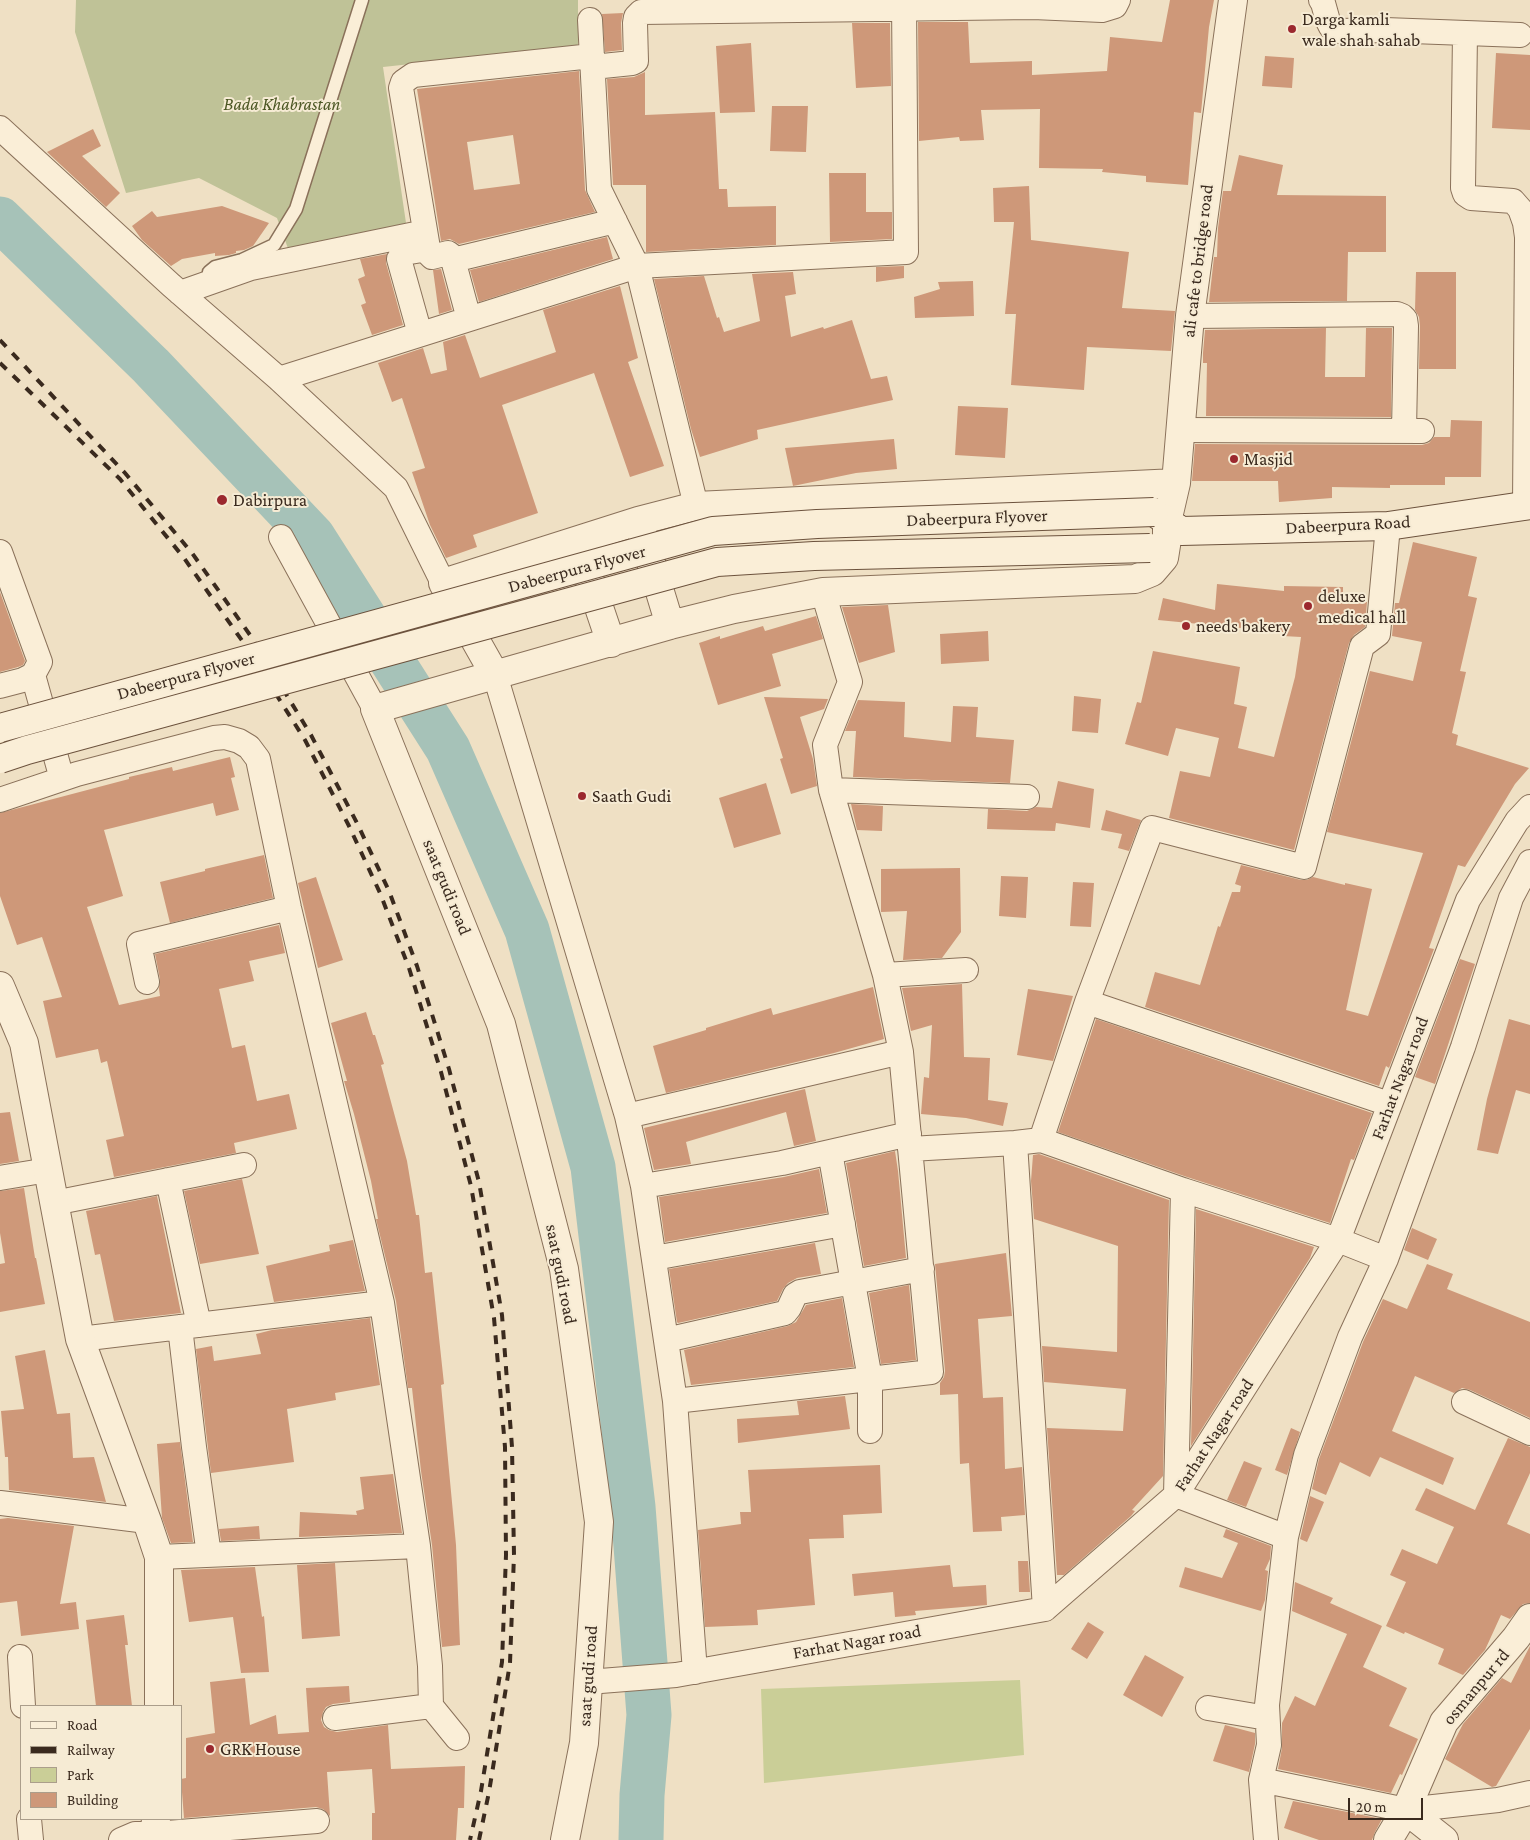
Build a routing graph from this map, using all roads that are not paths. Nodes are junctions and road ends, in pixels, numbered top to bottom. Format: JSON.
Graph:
{"nodes":[{"id":1,"x":362,"y":0,"type":"edge"},
{"id":2,"x":1118,"y":0,"type":"edge"},
{"id":3,"x":1233,"y":0,"type":"edge"},
{"id":4,"x":1321,"y":0,"type":"edge"},
{"id":5,"x":1033,"y":3,"type":"edge"},
{"id":6,"x":904,"y":4,"type":"edge"},
{"id":7,"x":590,"y":20,"type":"dead end"},
{"id":8,"x":1465,"y":32,"type":"junction"},
{"id":9,"x":1520,"y":35,"type":"dead end"},
{"id":10,"x":592,"y":62,"type":"junction"},
{"id":11,"x":0,"y":128,"type":"edge"},
{"id":12,"x":615,"y":221,"type":"junction"},
{"id":13,"x":426,"y":241,"type":"junction"},
{"id":14,"x":453,"y":260,"type":"junction"},
{"id":15,"x":637,"y":266,"type":"junction"},
{"id":16,"x":208,"y":284,"type":"junction"},
{"id":17,"x":180,"y":293,"type":"junction"},
{"id":18,"x":1190,"y":316,"type":"junction"},
{"id":19,"x":469,"y":319,"type":"junction"},
{"id":20,"x":420,"y":334,"type":"junction"},
{"id":21,"x":280,"y":379,"type":"junction"},
{"id":22,"x":1181,"y":430,"type":"junction"},
{"id":23,"x":1176,"y":484,"type":"junction"},
{"id":24,"x":1527,"y":505,"type":"edge"},
{"id":25,"x":696,"y":506,"type":"junction"},
{"id":26,"x":638,"y":521,"type":"junction"},
{"id":27,"x":1388,"y":526,"type":"junction"},
{"id":28,"x":1164,"y":530,"type":"junction"},
{"id":29,"x":281,"y":537,"type":"dead end"},
{"id":30,"x":576,"y":541,"type":"junction"},
{"id":31,"x":0,"y":552,"type":"edge"},
{"id":32,"x":443,"y":583,"type":"junction"},
{"id":33,"x":823,"y":592,"type":"junction"},
{"id":34,"x":670,"y":625,"type":"junction"},
{"id":35,"x":611,"y":643,"type":"junction"},
{"id":36,"x":33,"y":675,"type":"junction"},
{"id":37,"x":487,"y":677,"type":"junction"},
{"id":38,"x":0,"y":686,"type":"edge"},
{"id":39,"x":381,"y":716,"type":"junction"},
{"id":40,"x":0,"y":728,"type":"edge"},
{"id":41,"x":0,"y":759,"type":"edge"},
{"id":42,"x":62,"y":779,"type":"junction"},
{"id":43,"x":831,"y":790,"type":"junction"},
{"id":44,"x":1027,"y":797,"type":"dead end"},
{"id":45,"x":0,"y":800,"type":"edge"},
{"id":46,"x":1530,"y":807,"type":"edge"},
{"id":47,"x":1530,"y":862,"type":"edge"},
{"id":48,"x":290,"y":908,"type":"junction"},
{"id":49,"x":966,"y":970,"type":"dead end"},
{"id":50,"x":885,"y":975,"type":"junction"},
{"id":51,"x":147,"y":982,"type":"dead end"},
{"id":52,"x":0,"y":986,"type":"edge"},
{"id":53,"x":1087,"y":1002,"type":"junction"},
{"id":54,"x":901,"y":1052,"type":"junction"},
{"id":55,"x":1390,"y":1104,"type":"junction"},
{"id":56,"x":626,"y":1116,"type":"junction"},
{"id":57,"x":1041,"y":1140,"type":"junction"},
{"id":58,"x":909,"y":1141,"type":"junction"},
{"id":59,"x":1015,"y":1144,"type":"junction"},
{"id":60,"x":830,"y":1152,"type":"junction"},
{"id":61,"x":244,"y":1165,"type":"dead end"},
{"id":62,"x":48,"y":1170,"type":"junction"},
{"id":63,"x":0,"y":1178,"type":"edge"},
{"id":64,"x":168,"y":1180,"type":"junction"},
{"id":65,"x":643,"y":1186,"type":"junction"},
{"id":66,"x":1183,"y":1190,"type":"junction"},
{"id":67,"x":54,"y":1204,"type":"junction"},
{"id":68,"x":844,"y":1224,"type":"junction"},
{"id":69,"x":1338,"y":1240,"type":"junction"},
{"id":70,"x":654,"y":1258,"type":"junction"},
{"id":71,"x":1386,"y":1259,"type":"junction"},
{"id":72,"x":922,"y":1269,"type":"junction"},
{"id":73,"x":854,"y":1282,"type":"junction"},
{"id":74,"x":382,"y":1303,"type":"junction"},
{"id":75,"x":190,"y":1326,"type":"junction"},
{"id":76,"x":80,"y":1339,"type":"junction"},
{"id":77,"x":666,"y":1340,"type":"junction"},
{"id":78,"x":870,"y":1379,"type":"junction"},
{"id":79,"x":676,"y":1401,"type":"junction"},
{"id":80,"x":1464,"y":1402,"type":"dead end"},
{"id":81,"x":870,"y":1431,"type":"dead end"},
{"id":82,"x":1530,"y":1433,"type":"edge"},
{"id":83,"x":1176,"y":1495,"type":"junction"},
{"id":84,"x":0,"y":1503,"type":"edge"},
{"id":85,"x":147,"y":1521,"type":"junction"},
{"id":86,"x":1286,"y":1537,"type":"junction"},
{"id":87,"x":418,"y":1546,"type":"junction"},
{"id":88,"x":209,"y":1555,"type":"junction"},
{"id":89,"x":158,"y":1557,"type":"junction"},
{"id":90,"x":1045,"y":1608,"type":"junction"},
{"id":91,"x":1530,"y":1618,"type":"edge"},
{"id":92,"x":20,"y":1657,"type":"dead end"},
{"id":93,"x":686,"y":1673,"type":"junction"},
{"id":94,"x":600,"y":1680,"type":"junction"},
{"id":95,"x":23,"y":1705,"type":"edge"},
{"id":96,"x":159,"y":1705,"type":"edge"},
{"id":97,"x":431,"y":1706,"type":"junction"},
{"id":98,"x":1208,"y":1708,"type":"dead end"},
{"id":99,"x":335,"y":1718,"type":"dead end"},
{"id":100,"x":1267,"y":1718,"type":"junction"},
{"id":101,"x":457,"y":1738,"type":"dead end"},
{"id":102,"x":1261,"y":1780,"type":"junction"},
{"id":103,"x":1530,"y":1793,"type":"edge"},
{"id":104,"x":1406,"y":1810,"type":"junction"},
{"id":105,"x":30,"y":1820,"type":"edge"},
{"id":106,"x":317,"y":1821,"type":"dead end"},
{"id":107,"x":155,"y":1831,"type":"edge"},
{"id":108,"x":31,"y":1840,"type":"edge"},
{"id":109,"x":121,"y":1840,"type":"edge"},
{"id":110,"x":565,"y":1840,"type":"edge"},
{"id":111,"x":1266,"y":1840,"type":"edge"},
{"id":112,"x":1388,"y":1840,"type":"edge"},
{"id":113,"x":1444,"y":1840,"type":"edge"}],
"edges":[{"from":1,"to":16,"type":"lane"},
{"from":2,"to":5,"type":"street"},
{"from":3,"to":18,"type":"street","name":"ali cafe to bridge road"},
{"from":4,"to":8,"type":"street"},
{"from":5,"to":6,"type":"street"},
{"from":6,"to":10,"type":"street"},
{"from":6,"to":15,"type":"street"},
{"from":7,"to":10,"type":"street"},
{"from":8,"to":9,"type":"street"},
{"from":8,"to":24,"type":"street"},
{"from":10,"to":12,"type":"street"},
{"from":10,"to":13,"type":"street"},
{"from":11,"to":17,"type":"street"},
{"from":12,"to":14,"type":"street"},
{"from":12,"to":15,"type":"street"},
{"from":13,"to":14,"type":"street"},
{"from":13,"to":16,"type":"street"},
{"from":13,"to":20,"type":"street"},
{"from":14,"to":19,"type":"street"},
{"from":15,"to":19,"type":"street"},
{"from":15,"to":25,"type":"street"},
{"from":16,"to":17,"type":"street"},
{"from":17,"to":21,"type":"street"},
{"from":18,"to":22,"type":"street","name":"ali cafe to bridge road"},
{"from":18,"to":22,"type":"street"},
{"from":19,"to":20,"type":"street"},
{"from":20,"to":21,"type":"street"},
{"from":21,"to":32,"type":"street"},
{"from":22,"to":23,"type":"street","name":"ali cafe to bridge road"},
{"from":23,"to":25,"type":"street"},
{"from":23,"to":28,"type":"street","name":"ali cafe to bridge road"},
{"from":24,"to":27,"type":"street","name":"Dabeerpura Road"},
{"from":25,"to":26,"type":"street"},
{"from":26,"to":30,"type":"street"},
{"from":26,"to":34,"type":"street"},
{"from":27,"to":28,"type":"street","name":"Dabeerpura Road"},
{"from":27,"to":53,"type":"street"},
{"from":28,"to":33,"type":"street","name":"ali cafe to bridge road"},
{"from":28,"to":40,"type":"street","name":"Dabeerpura Flyover","bridge":true},
{"from":28,"to":41,"type":"street","name":"Dabeerpura Flyover","bridge":true},
{"from":29,"to":39,"type":"street"},
{"from":30,"to":32,"type":"street"},
{"from":30,"to":35,"type":"street"},
{"from":31,"to":36,"type":"street"},
{"from":32,"to":37,"type":"street"},
{"from":33,"to":34,"type":"street","name":"ali cafe to bridge road"},
{"from":33,"to":43,"type":"street"},
{"from":34,"to":35,"type":"street","name":"ali cafe to bridge road"},
{"from":35,"to":37,"type":"street","name":"ali cafe to bridge road"},
{"from":36,"to":38,"type":"street"},
{"from":36,"to":42,"type":"street"},
{"from":37,"to":39,"type":"street","name":"ali cafe to bridge road"},
{"from":37,"to":56,"type":"street"},
{"from":39,"to":94,"type":"street","name":"saat gudi road"},
{"from":42,"to":45,"type":"street"},
{"from":42,"to":48,"type":"street"},
{"from":43,"to":44,"type":"street"},
{"from":43,"to":50,"type":"street"},
{"from":46,"to":55,"type":"street","name":"Farhat Nagar road"},
{"from":47,"to":71,"type":"street"},
{"from":48,"to":51,"type":"street"},
{"from":48,"to":74,"type":"street"},
{"from":49,"to":50,"type":"street"},
{"from":50,"to":54,"type":"street"},
{"from":52,"to":62,"type":"street"},
{"from":53,"to":55,"type":"street"},
{"from":53,"to":57,"type":"street"},
{"from":54,"to":56,"type":"street"},
{"from":54,"to":58,"type":"street"},
{"from":55,"to":69,"type":"street","name":"Farhat Nagar road"},
{"from":56,"to":65,"type":"street"},
{"from":57,"to":59,"type":"street"},
{"from":57,"to":66,"type":"street"},
{"from":58,"to":59,"type":"street"},
{"from":58,"to":60,"type":"street"},
{"from":58,"to":72,"type":"street"},
{"from":59,"to":90,"type":"street"},
{"from":60,"to":65,"type":"street"},
{"from":60,"to":68,"type":"street"},
{"from":61,"to":64,"type":"street"},
{"from":62,"to":63,"type":"street"},
{"from":62,"to":67,"type":"street"},
{"from":64,"to":67,"type":"street"},
{"from":64,"to":75,"type":"street"},
{"from":65,"to":70,"type":"street"},
{"from":66,"to":69,"type":"street"},
{"from":66,"to":83,"type":"street"},
{"from":67,"to":76,"type":"street"},
{"from":68,"to":70,"type":"street"},
{"from":68,"to":73,"type":"street"},
{"from":69,"to":71,"type":"street"},
{"from":69,"to":83,"type":"street","name":"Farhat Nagar road"},
{"from":70,"to":77,"type":"street"},
{"from":71,"to":86,"type":"street"},
{"from":72,"to":73,"type":"street"},
{"from":72,"to":78,"type":"street"},
{"from":73,"to":77,"type":"street"},
{"from":73,"to":78,"type":"street"},
{"from":74,"to":75,"type":"street"},
{"from":74,"to":87,"type":"street"},
{"from":75,"to":76,"type":"street"},
{"from":75,"to":88,"type":"street"},
{"from":76,"to":85,"type":"street"},
{"from":77,"to":79,"type":"street"},
{"from":78,"to":79,"type":"street"},
{"from":78,"to":81,"type":"street"},
{"from":79,"to":93,"type":"street"},
{"from":80,"to":82,"type":"street"},
{"from":83,"to":86,"type":"street"},
{"from":83,"to":90,"type":"street","name":"Farhat Nagar road"},
{"from":84,"to":85,"type":"street"},
{"from":85,"to":89,"type":"street"},
{"from":86,"to":100,"type":"street"},
{"from":87,"to":88,"type":"street"},
{"from":87,"to":97,"type":"street"},
{"from":88,"to":89,"type":"street"},
{"from":89,"to":96,"type":"street"},
{"from":90,"to":93,"type":"street","name":"Farhat Nagar road"},
{"from":91,"to":104,"type":"street","name":"osmanpur rd"},
{"from":92,"to":95,"type":"street"},
{"from":93,"to":94,"type":"street","name":"Farhat Nagar road"},
{"from":94,"to":110,"type":"street","name":"saat gudi road"},
{"from":97,"to":99,"type":"street"},
{"from":97,"to":101,"type":"street"},
{"from":98,"to":100,"type":"street"},
{"from":100,"to":102,"type":"street"},
{"from":102,"to":104,"type":"street"},
{"from":102,"to":111,"type":"street"},
{"from":103,"to":104,"type":"street"},
{"from":104,"to":112,"type":"street","name":"osmanpur rd"},
{"from":104,"to":113,"type":"street"},
{"from":105,"to":108,"type":"street"},
{"from":106,"to":107,"type":"street"},
{"from":107,"to":109,"type":"street"}]}
